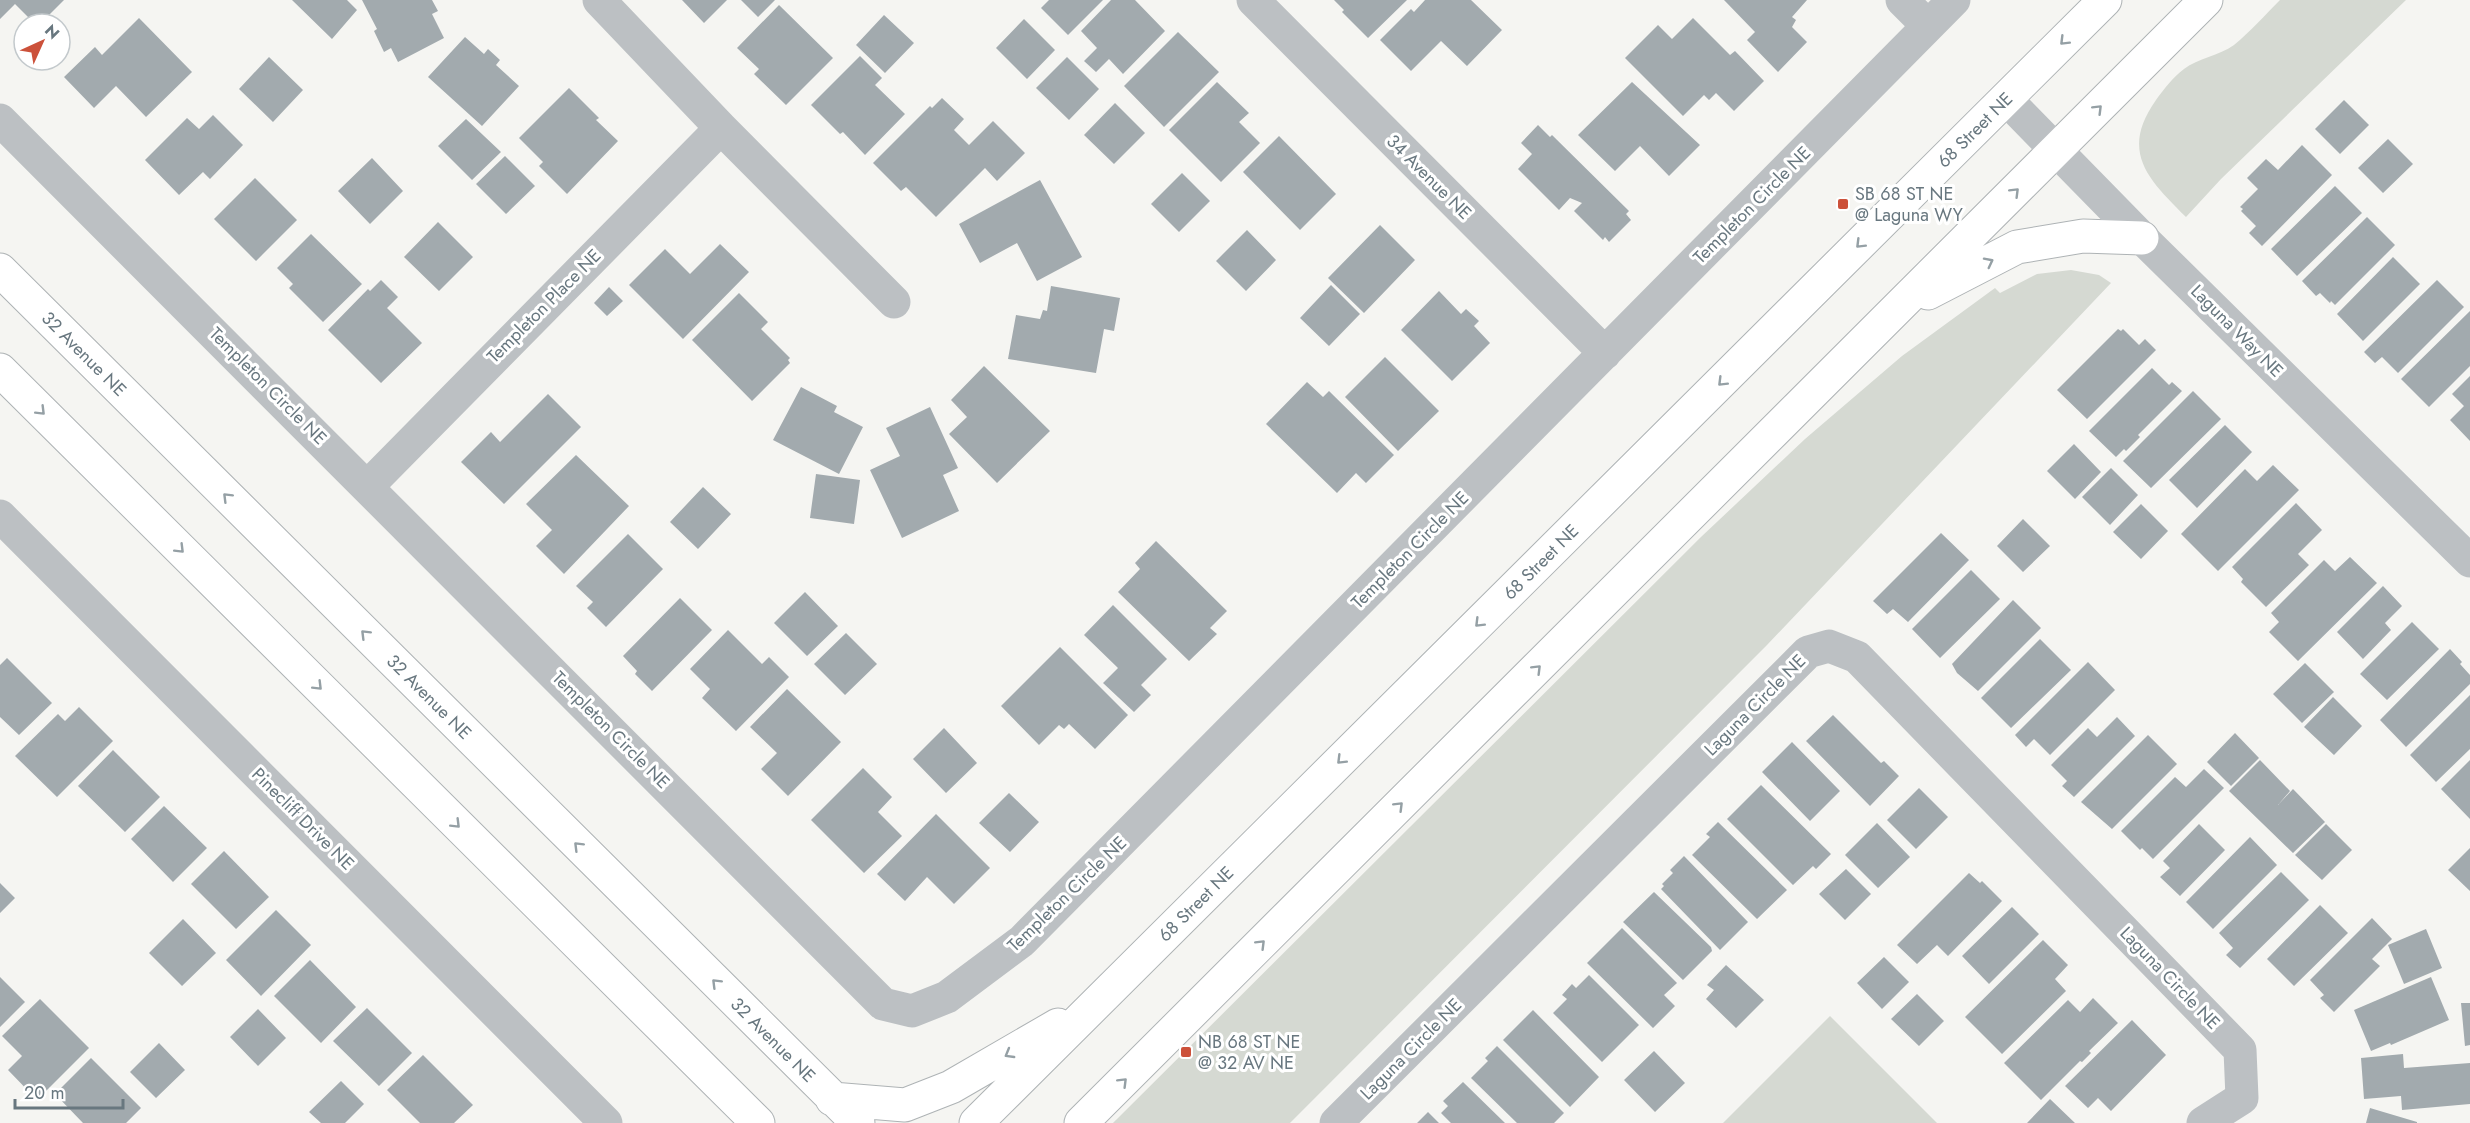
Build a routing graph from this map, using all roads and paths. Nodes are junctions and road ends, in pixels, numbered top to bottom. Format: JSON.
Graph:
{"nodes":[{"id":1,"x":599,"y":0,"type":"edge"},
{"id":2,"x":1253,"y":0,"type":"edge"},
{"id":3,"x":1902,"y":0,"type":"edge"},
{"id":4,"x":1954,"y":0,"type":"edge"},
{"id":5,"x":2105,"y":0,"type":"edge"},
{"id":6,"x":2206,"y":0,"type":"edge"},
{"id":7,"x":1928,"y":26,"type":"junction"},
{"id":8,"x":2006,"y":99,"type":"junction"},
{"id":9,"x":0,"y":120,"type":"edge"},
{"id":10,"x":721,"y":128,"type":"junction"},
{"id":11,"x":2057,"y":150,"type":"junction"},
{"id":12,"x":2142,"y":238,"type":"junction"},
{"id":13,"x":0,"y":270,"type":"edge"},
{"id":14,"x":894,"y":302,"type":"dead end"},
{"id":15,"x":1900,"y":308,"type":"junction"},
{"id":16,"x":1605,"y":353,"type":"junction"},
{"id":17,"x":0,"y":370,"type":"edge"},
{"id":18,"x":368,"y":486,"type":"junction"},
{"id":19,"x":0,"y":516,"type":"edge"},
{"id":20,"x":2470,"y":561,"type":"edge"},
{"id":21,"x":1096,"y":1004,"type":"junction"},
{"id":22,"x":716,"y":1081,"type":"junction"},
{"id":23,"x":832,"y":1099,"type":"junction"},
{"id":24,"x":606,"y":1123,"type":"edge"},
{"id":25,"x":738,"y":1123,"type":"edge"},
{"id":26,"x":758,"y":1123,"type":"edge"},
{"id":27,"x":858,"y":1123,"type":"edge"},
{"id":28,"x":976,"y":1123,"type":"edge"},
{"id":29,"x":1082,"y":1123,"type":"edge"},
{"id":30,"x":1336,"y":1123,"type":"edge"},
{"id":31,"x":2203,"y":1123,"type":"edge"}],
"edges":[{"from":1,"to":10,"type":"street"},
{"from":2,"to":16,"type":"street","name":"34 Avenue NE"},
{"from":3,"to":7,"type":"street"},
{"from":4,"to":7,"type":"street","name":"Templeton Circle NE"},
{"from":5,"to":8,"type":"main road","name":"68 Street NE","one_way":true},
{"from":11,"to":6,"type":"main road","one_way":true},
{"from":7,"to":16,"type":"street","name":"Templeton Circle NE"},
{"from":8,"to":11,"type":"street","name":"Laguna Way NE"},
{"from":8,"to":21,"type":"main road","name":"68 Street NE","one_way":true},
{"from":9,"to":18,"type":"street","name":"Templeton Circle NE"},
{"from":10,"to":14,"type":"street"},
{"from":10,"to":18,"type":"street","name":"Templeton Place NE"},
{"from":11,"to":12,"type":"street","name":"Laguna Way NE"},
{"from":15,"to":11,"type":"main road","one_way":true},
{"from":15,"to":12,"type":"main road","one_way":true},
{"from":12,"to":20,"type":"street","name":"Laguna Way NE"},
{"from":23,"to":13,"type":"main road","name":"32 Avenue NE","one_way":true},
{"from":29,"to":15,"type":"main road","one_way":true},
{"from":16,"to":18,"type":"street","name":"Templeton Circle NE"},
{"from":17,"to":22,"type":"main road","one_way":true},
{"from":19,"to":24,"type":"street","name":"Pinecliff Drive NE"},
{"from":21,"to":23,"type":"main road","one_way":true},
{"from":21,"to":28,"type":"main road","name":"68 Street NE"},
{"from":22,"to":25,"type":"main road"},
{"from":22,"to":26,"type":"main road"},
{"from":23,"to":27,"type":"main road","name":"32 Avenue NE"},
{"from":30,"to":31,"type":"street","name":"Laguna Circle NE"}]}
